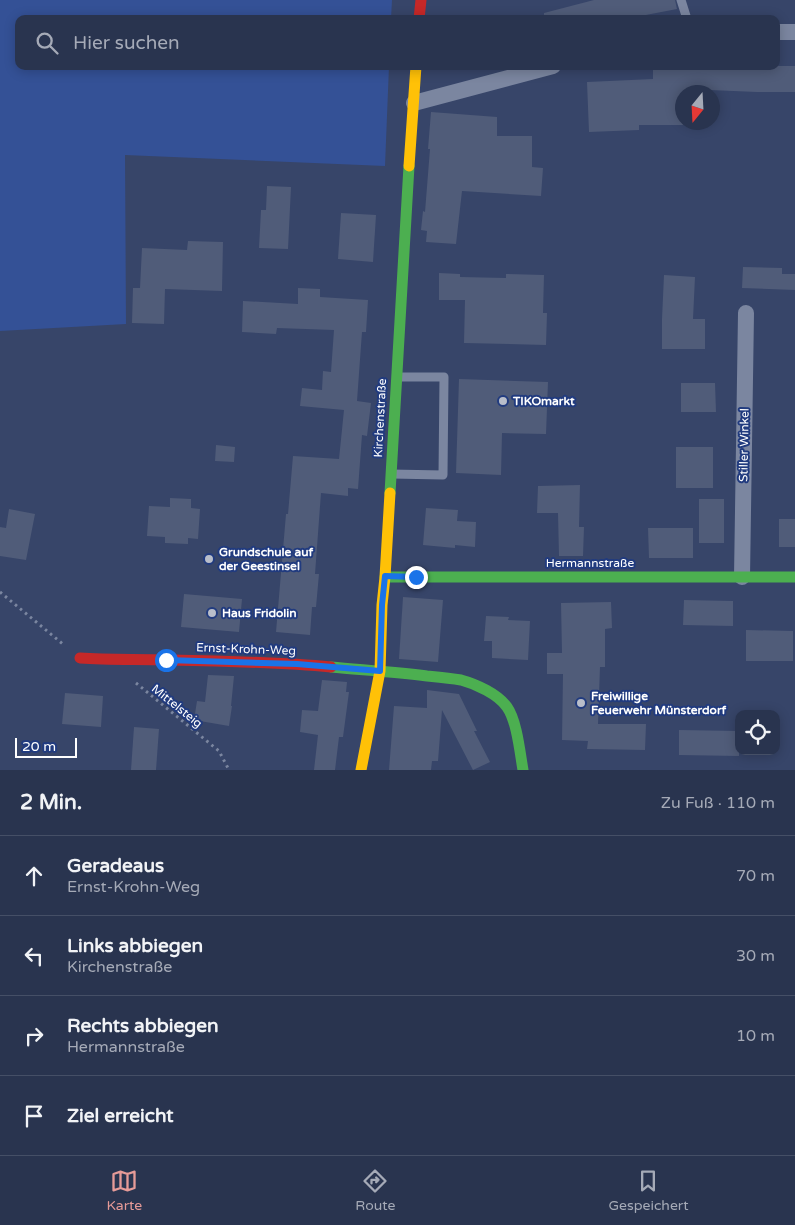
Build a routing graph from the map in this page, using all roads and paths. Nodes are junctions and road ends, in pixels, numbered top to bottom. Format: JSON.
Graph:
{"nodes":[{"id":1,"x":421,"y":0,"type":"edge"},
{"id":2,"x":681,"y":0,"type":"edge"},
{"id":3,"x":419,"y":15,"type":"edge"},
{"id":4,"x":686,"y":15,"type":"edge"},
{"id":5,"x":780,"y":32,"type":"edge"},
{"id":6,"x":795,"y":32,"type":"edge"},
{"id":7,"x":416,"y":70,"type":"edge"},
{"id":8,"x":538,"y":70,"type":"edge"},
{"id":9,"x":414,"y":103,"type":"junction"},
{"id":10,"x":746,"y":313,"type":"dead end"},
{"id":11,"x":396,"y":376,"type":"junction"},
{"id":12,"x":391,"y":474,"type":"junction"},
{"id":13,"x":385,"y":576,"type":"junction"},
{"id":14,"x":742,"y":577,"type":"junction"},
{"id":15,"x":795,"y":577,"type":"edge"},
{"id":16,"x":0,"y":592,"type":"edge"},
{"id":17,"x":80,"y":658,"type":"joint"},
{"id":18,"x":108,"y":660,"type":"junction"},
{"id":19,"x":380,"y":671,"type":"junction"},
{"id":20,"x":229,"y":770,"type":"edge"},
{"id":21,"x":361,"y":770,"type":"edge"},
{"id":22,"x":523,"y":770,"type":"edge"}],
"edges":[{"from":1,"to":3,"type":"street"},
{"from":2,"to":4,"type":"lane"},
{"from":5,"to":6,"type":"street"},
{"from":7,"to":9,"type":"street","name":"Kirchenstraße"},
{"from":8,"to":9,"type":"street"},
{"from":9,"to":11,"type":"street","name":"Kirchenstraße"},
{"from":10,"to":14,"type":"street","name":"Stiller Winkel"},
{"from":11,"to":12,"type":"street","name":"Kirchenstraße"},
{"from":11,"to":12,"type":"lane"},
{"from":12,"to":13,"type":"street","name":"Kirchenstraße"},
{"from":13,"to":14,"type":"street","name":"Hermannstraße"},
{"from":13,"to":19,"type":"street","name":"Kirchenstraße"},
{"from":14,"to":15,"type":"street","name":"Hermannstraße"},
{"from":16,"to":17,"type":"path"},
{"from":17,"to":18,"type":"street","name":"Ernst-Krohn-Weg"},
{"from":18,"to":19,"type":"street","name":"Ernst-Krohn-Weg"},
{"from":18,"to":20,"type":"path","name":"Mittelsteig"},
{"from":19,"to":21,"type":"street","name":"Kirchenstraße"},
{"from":19,"to":22,"type":"street","name":"Ernst-Krohn-Weg"}]}
